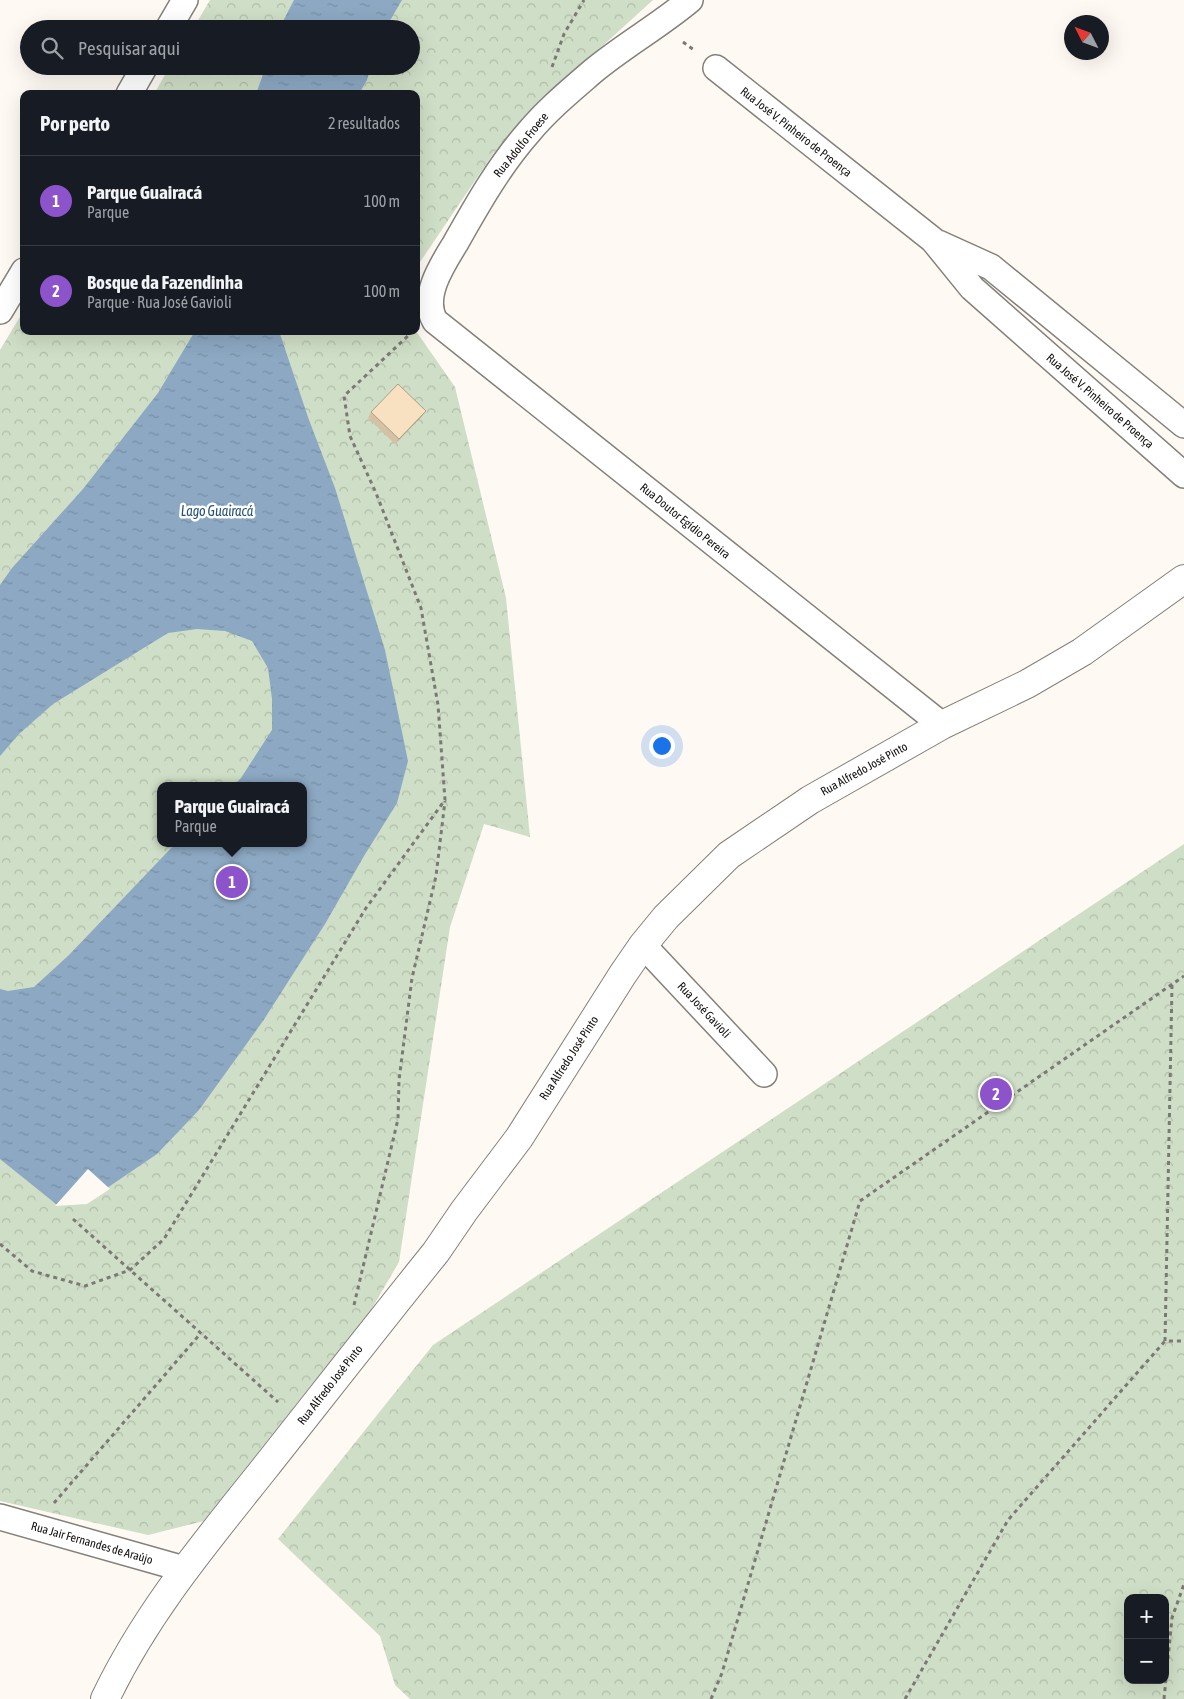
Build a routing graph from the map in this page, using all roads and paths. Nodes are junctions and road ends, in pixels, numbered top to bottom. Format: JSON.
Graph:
{"nodes":[{"id":1,"x":185,"y":0,"type":"edge"},
{"id":2,"x":690,"y":0,"type":"edge"},
{"id":3,"x":173,"y":20,"type":"edge"},
{"id":4,"x":660,"y":23,"type":"junction"},
{"id":5,"x":716,"y":68,"type":"joint"},
{"id":6,"x":140,"y":75,"type":"edge"},
{"id":7,"x":131,"y":90,"type":"edge"},
{"id":8,"x":933,"y":240,"type":"junction"},
{"id":9,"x":20,"y":278,"type":"edge"},
{"id":10,"x":0,"y":310,"type":"edge"},
{"id":11,"x":431,"y":314,"type":"joint"},
{"id":12,"x":409,"y":335,"type":"edge"},
{"id":13,"x":1184,"y":425,"type":"edge"},
{"id":14,"x":1184,"y":475,"type":"edge"},
{"id":15,"x":1184,"y":579,"type":"edge"},
{"id":16,"x":942,"y":726,"type":"junction"},
{"id":17,"x":445,"y":800,"type":"junction"},
{"id":18,"x":643,"y":945,"type":"junction"},
{"id":19,"x":1184,"y":976,"type":"edge"},
{"id":20,"x":1172,"y":984,"type":"junction"},
{"id":21,"x":764,"y":1074,"type":"dead end"},
{"id":22,"x":73,"y":1219,"type":"dead end"},
{"id":23,"x":0,"y":1244,"type":"edge"},
{"id":24,"x":130,"y":1270,"type":"junction"},
{"id":25,"x":200,"y":1333,"type":"junction"},
{"id":26,"x":365,"y":1340,"type":"junction"},
{"id":27,"x":1165,"y":1341,"type":"junction"},
{"id":28,"x":1184,"y":1341,"type":"edge"},
{"id":29,"x":301,"y":1422,"type":"junction"},
{"id":30,"x":0,"y":1517,"type":"edge"},
{"id":31,"x":34,"y":1526,"type":"junction"},
{"id":32,"x":184,"y":1570,"type":"junction"},
{"id":33,"x":1184,"y":1584,"type":"edge"},
{"id":34,"x":105,"y":1699,"type":"edge"},
{"id":35,"x":711,"y":1699,"type":"edge"},
{"id":36,"x":905,"y":1699,"type":"edge"},
{"id":37,"x":1164,"y":1699,"type":"edge"}],
"edges":[{"from":1,"to":3,"type":"street"},
{"from":2,"to":4,"type":"street","name":"Rua Adolfo Froese"},
{"from":4,"to":5,"type":"path"},
{"from":4,"to":11,"type":"street","name":"Rua Adolfo Froese"},
{"from":5,"to":8,"type":"street","name":"Rua José V. Pinheiro de Proença"},
{"from":6,"to":7,"type":"street"},
{"from":8,"to":13,"type":"street","name":"Rua José V. Pinheiro de Proença"},
{"from":8,"to":14,"type":"street","name":"Rua José V. Pinheiro de Proença"},
{"from":9,"to":10,"type":"street"},
{"from":11,"to":16,"type":"street","name":"Rua Doutor Egídio Pereira"},
{"from":12,"to":17,"type":"path"},
{"from":15,"to":16,"type":"street","name":"Rua Alfredo José Pinto"},
{"from":16,"to":18,"type":"street","name":"Rua Alfredo José Pinto"},
{"from":17,"to":24,"type":"path"},
{"from":17,"to":26,"type":"path"},
{"from":18,"to":21,"type":"street","name":"Rua José Gavioli"},
{"from":18,"to":26,"type":"street","name":"Rua Alfredo José Pinto"},
{"from":19,"to":20,"type":"path"},
{"from":20,"to":27,"type":"path"},
{"from":20,"to":35,"type":"path"},
{"from":22,"to":24,"type":"path"},
{"from":23,"to":24,"type":"path"},
{"from":24,"to":25,"type":"path"},
{"from":25,"to":29,"type":"path"},
{"from":25,"to":31,"type":"path"},
{"from":26,"to":29,"type":"street","name":"Rua Alfredo José Pinto"},
{"from":27,"to":28,"type":"path"},
{"from":27,"to":36,"type":"path"},
{"from":29,"to":32,"type":"street","name":"Rua Alfredo José Pinto"},
{"from":30,"to":31,"type":"street","name":"Rua Jair Fernandes de Araújo"},
{"from":31,"to":32,"type":"street","name":"Rua Jair Fernandes de Araújo"},
{"from":32,"to":34,"type":"street","name":"Rua Alfredo José Pinto"},
{"from":33,"to":37,"type":"path"}]}
